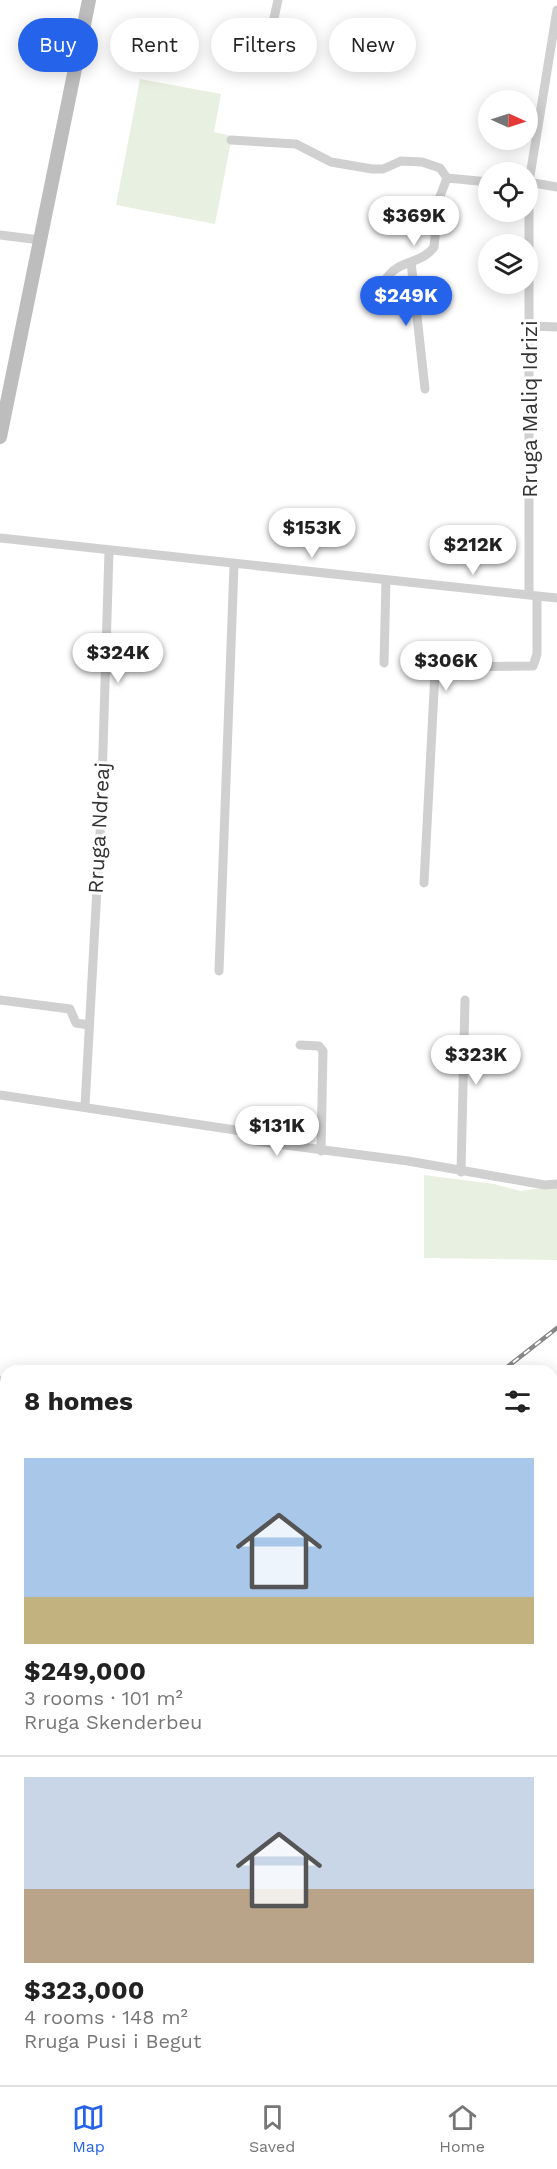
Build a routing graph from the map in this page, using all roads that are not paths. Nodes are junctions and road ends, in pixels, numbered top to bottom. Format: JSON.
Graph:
{"nodes":[{"id":1,"x":89,"y":0,"type":"edge"},
{"id":2,"x":278,"y":0,"type":"edge"},
{"id":3,"x":557,"y":10,"type":"edge"},
{"id":4,"x":274,"y":18,"type":"edge"},
{"id":5,"x":231,"y":140,"type":"dead end"},
{"id":6,"x":532,"y":162,"type":"edge"},
{"id":7,"x":447,"y":178,"type":"junction"},
{"id":8,"x":478,"y":181,"type":"edge"},
{"id":9,"x":538,"y":184,"type":"edge"},
{"id":10,"x":557,"y":187,"type":"edge"},
{"id":11,"x":529,"y":222,"type":"edge"},
{"id":12,"x":0,"y":235,"type":"edge"},
{"id":13,"x":40,"y":240,"type":"junction"},
{"id":14,"x":411,"y":262,"type":"junction"},
{"id":15,"x":375,"y":307,"type":"dead end"},
{"id":16,"x":530,"y":326,"type":"junction"},
{"id":17,"x":557,"y":327,"type":"edge"},
{"id":18,"x":425,"y":389,"type":"dead end"},
{"id":19,"x":0,"y":437,"type":"edge"},
{"id":20,"x":0,"y":538,"type":"edge"},
{"id":21,"x":109,"y":551,"type":"junction"},
{"id":22,"x":234,"y":565,"type":"junction"},
{"id":23,"x":386,"y":580,"type":"junction"},
{"id":24,"x":533,"y":595,"type":"junction"},
{"id":25,"x":557,"y":598,"type":"edge"},
{"id":26,"x":384,"y":663,"type":"dead end"},
{"id":27,"x":424,"y":883,"type":"dead end"},
{"id":28,"x":219,"y":971,"type":"dead end"},
{"id":29,"x":0,"y":1000,"type":"edge"},
{"id":30,"x":465,"y":1000,"type":"dead end"},
{"id":31,"x":89,"y":1024,"type":"junction"},
{"id":32,"x":300,"y":1045,"type":"dead end"},
{"id":33,"x":0,"y":1095,"type":"edge"},
{"id":34,"x":85,"y":1106,"type":"junction"},
{"id":35,"x":321,"y":1150,"type":"junction"},
{"id":36,"x":461,"y":1172,"type":"junction"},
{"id":37,"x":557,"y":1184,"type":"edge"}],
"edges":[{"from":1,"to":13,"type":"street"},
{"from":2,"to":4,"type":"street"},
{"from":3,"to":6,"type":"street","name":"Rruga Maliq Idrizi"},
{"from":5,"to":7,"type":"street"},
{"from":7,"to":8,"type":"street"},
{"from":7,"to":14,"type":"street"},
{"from":9,"to":10,"type":"street"},
{"from":11,"to":16,"type":"street","name":"Rruga Maliq Idrizi"},
{"from":12,"to":13,"type":"street"},
{"from":13,"to":19,"type":"street"},
{"from":14,"to":15,"type":"street"},
{"from":14,"to":18,"type":"street"},
{"from":16,"to":17,"type":"street"},
{"from":16,"to":24,"type":"street","name":"Rruga Maliq Idrizi"},
{"from":20,"to":21,"type":"street"},
{"from":21,"to":22,"type":"street"},
{"from":21,"to":31,"type":"street","name":"Rruga Ndreaj"},
{"from":22,"to":23,"type":"street"},
{"from":22,"to":28,"type":"street"},
{"from":23,"to":24,"type":"street"},
{"from":23,"to":26,"type":"street"},
{"from":24,"to":25,"type":"street"},
{"from":24,"to":27,"type":"street","name":"Rruga Maliq Idrizi"},
{"from":29,"to":31,"type":"street"},
{"from":30,"to":36,"type":"street"},
{"from":31,"to":34,"type":"street","name":"Rruga Ndreaj"},
{"from":32,"to":35,"type":"street"},
{"from":33,"to":34,"type":"street"},
{"from":34,"to":35,"type":"street"},
{"from":35,"to":36,"type":"street"},
{"from":36,"to":37,"type":"street"}]}
